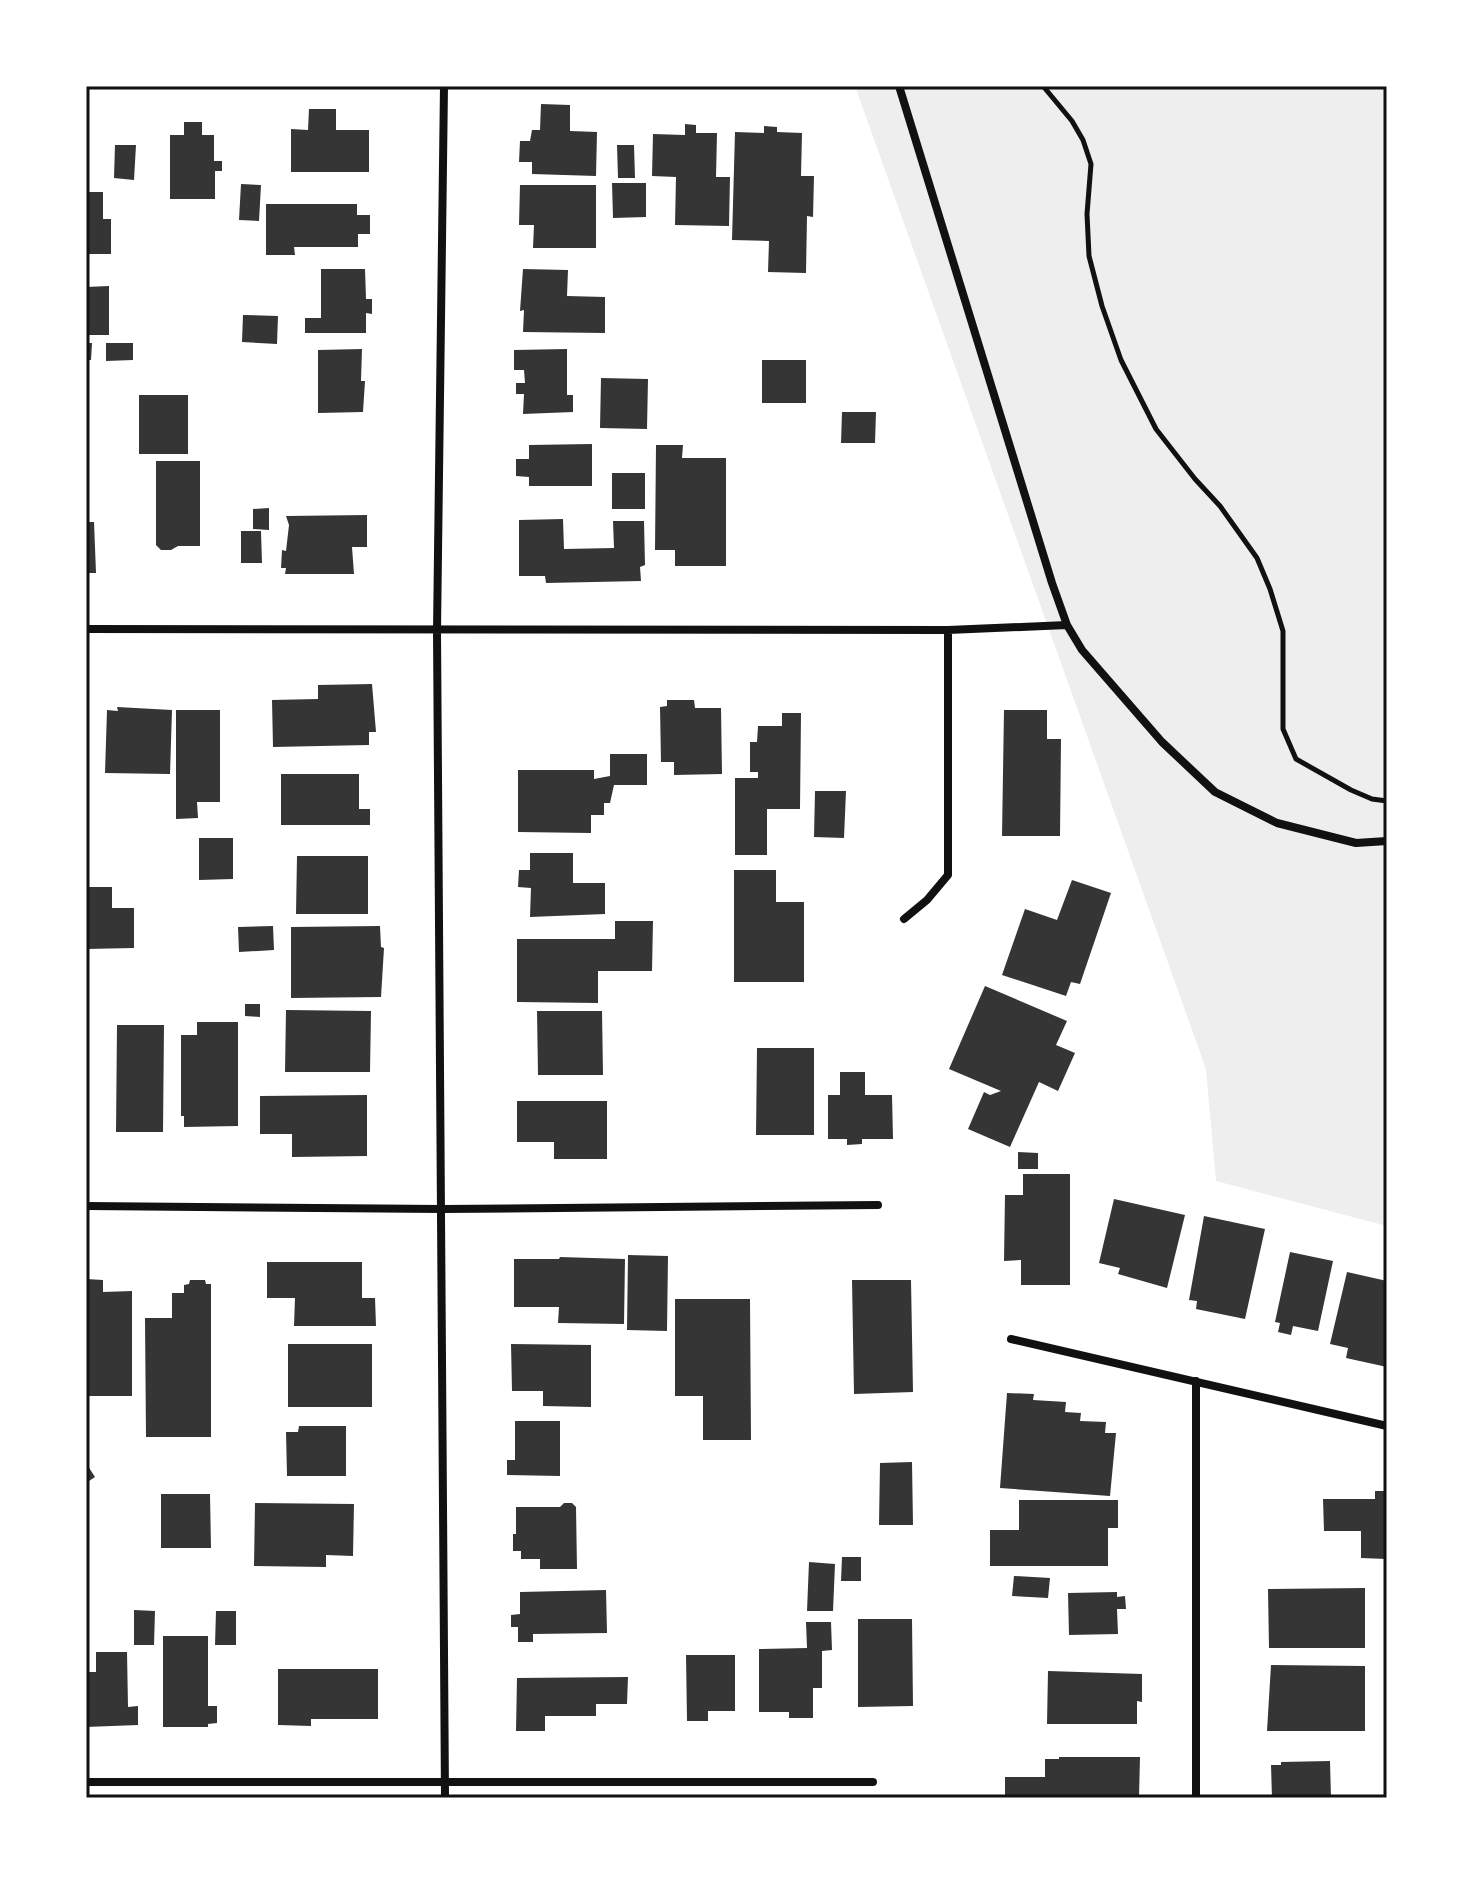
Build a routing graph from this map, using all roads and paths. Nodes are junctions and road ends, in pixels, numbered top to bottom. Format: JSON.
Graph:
{"nodes":[{"id":1,"x":444,"y":86,"type":"edge"},
{"id":2,"x":899,"y":86,"type":"edge"},
{"id":3,"x":1043,"y":86,"type":"edge"},
{"id":4,"x":1067,"y":625,"type":"junction"},
{"id":5,"x":86,"y":629,"type":"edge"},
{"id":6,"x":948,"y":630,"type":"junction"},
{"id":7,"x":437,"y":631,"type":"junction"},
{"id":8,"x":1387,"y":801,"type":"edge"},
{"id":9,"x":1387,"y":841,"type":"edge"},
{"id":10,"x":904,"y":919,"type":"dead end"},
{"id":11,"x":878,"y":1205,"type":"dead end"},
{"id":12,"x":86,"y":1206,"type":"edge"},
{"id":13,"x":442,"y":1209,"type":"junction"},
{"id":14,"x":1011,"y":1339,"type":"dead end"},
{"id":15,"x":1196,"y":1381,"type":"junction"},
{"id":16,"x":1387,"y":1426,"type":"edge"},
{"id":17,"x":86,"y":1782,"type":"edge"},
{"id":18,"x":445,"y":1782,"type":"junction"},
{"id":19,"x":873,"y":1782,"type":"dead end"},
{"id":20,"x":445,"y":1798,"type":"edge"},
{"id":21,"x":1196,"y":1798,"type":"edge"}],
"edges":[{"from":1,"to":7,"type":"street"},
{"from":2,"to":4,"type":"street"},
{"from":3,"to":8,"type":"path"},
{"from":4,"to":6,"type":"street"},
{"from":4,"to":9,"type":"street"},
{"from":5,"to":7,"type":"street"},
{"from":6,"to":7,"type":"street"},
{"from":6,"to":10,"type":"street"},
{"from":7,"to":13,"type":"street"},
{"from":11,"to":13,"type":"street"},
{"from":12,"to":13,"type":"street"},
{"from":13,"to":18,"type":"street"},
{"from":14,"to":15,"type":"street"},
{"from":15,"to":16,"type":"street"},
{"from":15,"to":21,"type":"street"},
{"from":17,"to":18,"type":"street"},
{"from":18,"to":19,"type":"street"},
{"from":18,"to":20,"type":"street"}]}
